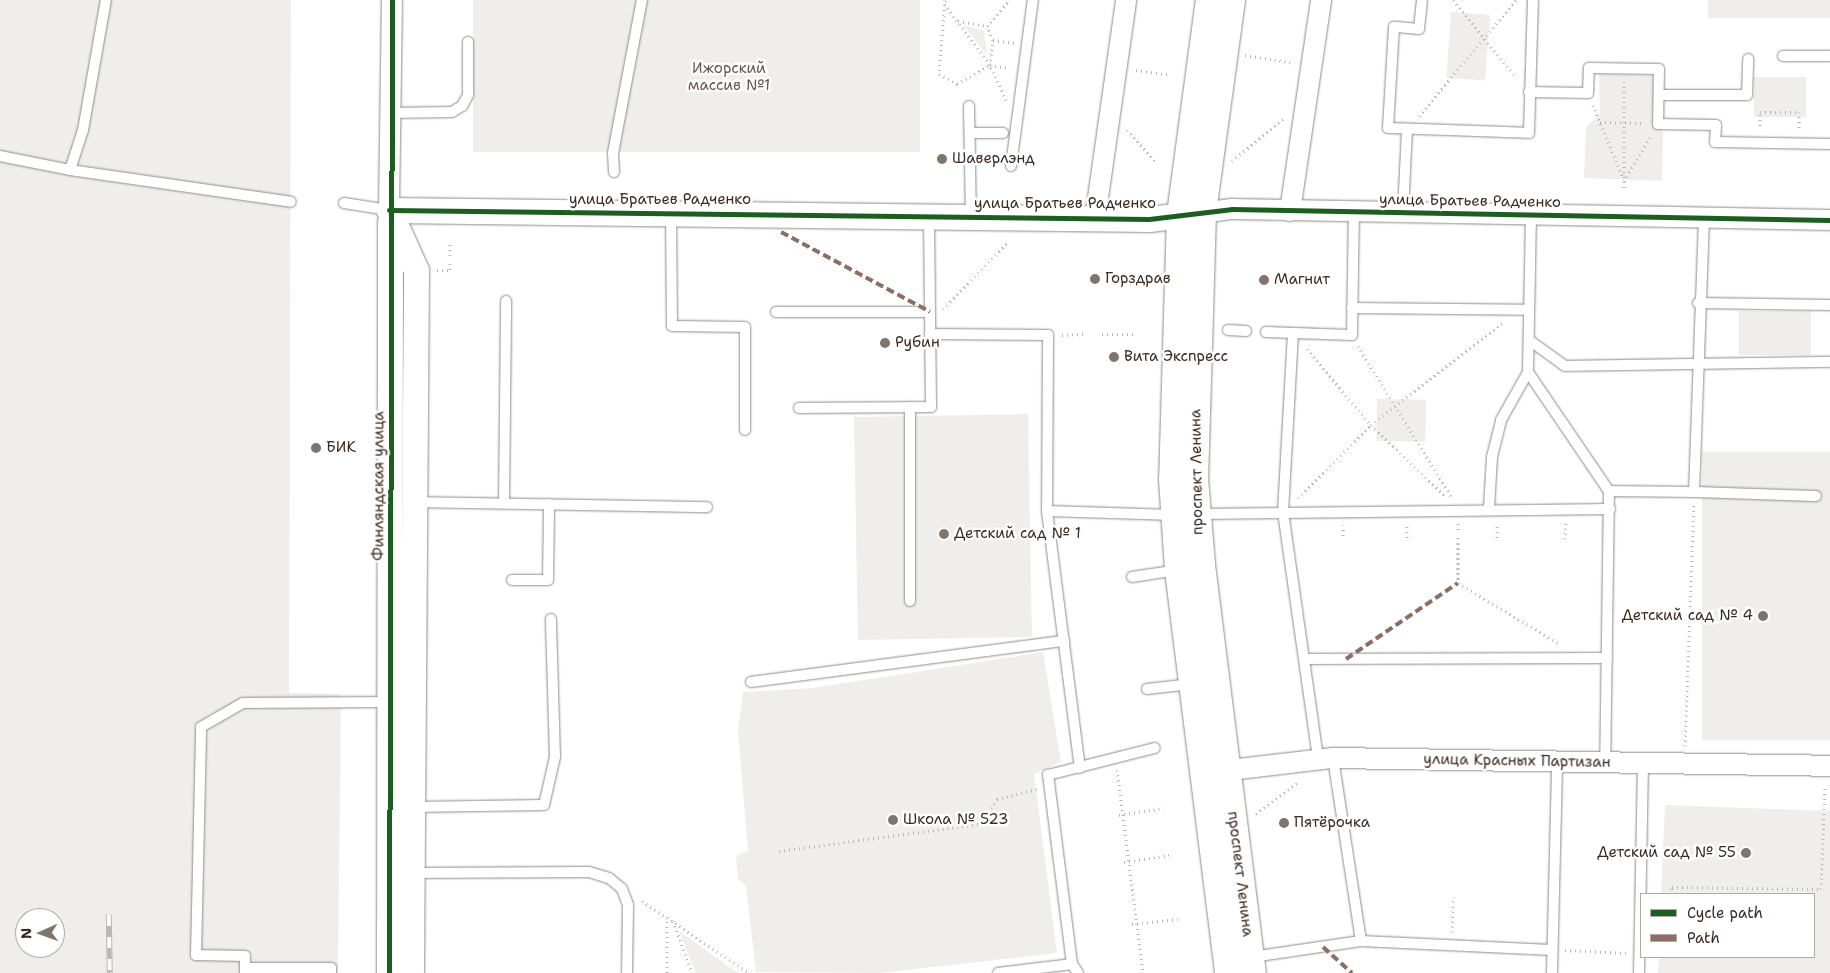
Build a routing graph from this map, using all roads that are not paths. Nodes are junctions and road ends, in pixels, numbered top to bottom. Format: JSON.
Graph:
{"nodes":[{"id":1,"x":106,"y":0,"type":"edge"},
{"id":2,"x":392,"y":0,"type":"edge"},
{"id":3,"x":642,"y":0,"type":"edge"},
{"id":4,"x":1033,"y":0,"type":"edge"},
{"id":5,"x":1126,"y":0,"type":"edge"},
{"id":6,"x":1210,"y":0,"type":"edge"},
{"id":7,"x":1230,"y":0,"type":"edge"},
{"id":8,"x":1321,"y":0,"type":"edge"},
{"id":9,"x":1422,"y":0,"type":"edge"},
{"id":10,"x":1534,"y":0,"type":"edge"},
{"id":11,"x":468,"y":42,"type":"dead end"},
{"id":12,"x":1783,"y":56,"type":"dead end"},
{"id":13,"x":1830,"y":56,"type":"edge"},
{"id":14,"x":1748,"y":59,"type":"dead end"},
{"id":15,"x":1529,"y":92,"type":"junction"},
{"id":16,"x":1659,"y":95,"type":"junction"},
{"id":17,"x":969,"y":106,"type":"dead end"},
{"id":18,"x":389,"y":113,"type":"junction"},
{"id":19,"x":1407,"y":129,"type":"junction"},
{"id":20,"x":970,"y":133,"type":"junction"},
{"id":21,"x":1003,"y":133,"type":"dead end"},
{"id":22,"x":1830,"y":144,"type":"edge"},
{"id":23,"x":0,"y":156,"type":"edge"},
{"id":24,"x":1011,"y":166,"type":"dead end"},
{"id":25,"x":70,"y":170,"type":"junction"},
{"id":26,"x":614,"y":172,"type":"dead end"},
{"id":27,"x":291,"y":202,"type":"dead end"},
{"id":28,"x":344,"y":203,"type":"dead end"},
{"id":29,"x":390,"y":210,"type":"junction"},
{"id":30,"x":1290,"y":211,"type":"junction"},
{"id":31,"x":671,"y":212,"type":"junction"},
{"id":32,"x":1354,"y":212,"type":"junction"},
{"id":33,"x":1403,"y":212,"type":"junction"},
{"id":34,"x":1191,"y":214,"type":"junction"},
{"id":35,"x":1531,"y":215,"type":"junction"},
{"id":36,"x":929,"y":216,"type":"junction"},
{"id":37,"x":971,"y":216,"type":"junction"},
{"id":38,"x":1095,"y":219,"type":"junction"},
{"id":39,"x":1704,"y":219,"type":"junction"},
{"id":40,"x":1830,"y":220,"type":"edge"},
{"id":41,"x":506,"y":301,"type":"dead end"},
{"id":42,"x":1698,"y":303,"type":"junction"},
{"id":43,"x":1830,"y":304,"type":"edge"},
{"id":44,"x":1352,"y":308,"type":"junction"},
{"id":45,"x":1530,"y":310,"type":"junction"},
{"id":46,"x":776,"y":312,"type":"dead end"},
{"id":47,"x":934,"y":313,"type":"junction"},
{"id":48,"x":1228,"y":330,"type":"dead end"},
{"id":49,"x":1246,"y":331,"type":"dead end"},
{"id":50,"x":1266,"y":332,"type":"dead end"},
{"id":51,"x":1293,"y":333,"type":"junction"},
{"id":52,"x":930,"y":334,"type":"junction"},
{"id":53,"x":1529,"y":340,"type":"junction"},
{"id":54,"x":1830,"y":362,"type":"edge"},
{"id":55,"x":1698,"y":365,"type":"junction"},
{"id":56,"x":1528,"y":372,"type":"junction"},
{"id":57,"x":910,"y":407,"type":"junction"},
{"id":58,"x":799,"y":408,"type":"dead end"},
{"id":59,"x":745,"y":430,"type":"dead end"},
{"id":60,"x":1609,"y":491,"type":"junction"},
{"id":61,"x":1694,"y":492,"type":"junction"},
{"id":62,"x":1816,"y":496,"type":"dead end"},
{"id":63,"x":403,"y":502,"type":"junction"},
{"id":64,"x":504,"y":503,"type":"junction"},
{"id":65,"x":549,"y":504,"type":"junction"},
{"id":66,"x":707,"y":507,"type":"dead end"},
{"id":67,"x":1489,"y":508,"type":"junction"},
{"id":68,"x":1610,"y":509,"type":"junction"},
{"id":69,"x":1047,"y":511,"type":"junction"},
{"id":70,"x":1283,"y":512,"type":"junction"},
{"id":71,"x":1185,"y":515,"type":"junction"},
{"id":72,"x":1179,"y":570,"type":"junction"},
{"id":73,"x":1132,"y":577,"type":"dead end"},
{"id":74,"x":512,"y":580,"type":"dead end"},
{"id":75,"x":910,"y":601,"type":"dead end"},
{"id":76,"x":551,"y":619,"type":"dead end"},
{"id":77,"x":1064,"y":641,"type":"junction"},
{"id":78,"x":1607,"y":658,"type":"junction"},
{"id":79,"x":1305,"y":659,"type":"junction"},
{"id":80,"x":751,"y":682,"type":"dead end"},
{"id":81,"x":1193,"y":684,"type":"junction"},
{"id":82,"x":1147,"y":689,"type":"dead end"},
{"id":83,"x":402,"y":702,"type":"junction"},
{"id":84,"x":1155,"y":748,"type":"dead end"},
{"id":85,"x":1326,"y":758,"type":"junction"},
{"id":86,"x":1557,"y":762,"type":"junction"},
{"id":87,"x":1605,"y":763,"type":"junction"},
{"id":88,"x":1643,"y":764,"type":"junction"},
{"id":89,"x":1080,"y":768,"type":"junction"},
{"id":90,"x":1216,"y":772,"type":"junction"},
{"id":91,"x":1828,"y":774,"type":"edge"},
{"id":92,"x":412,"y":807,"type":"junction"},
{"id":93,"x":401,"y":873,"type":"junction"},
{"id":94,"x":1641,"y":893,"type":"edge"},
{"id":95,"x":1361,"y":941,"type":"junction"},
{"id":96,"x":1552,"y":950,"type":"junction"},
{"id":97,"x":1640,"y":954,"type":"edge"},
{"id":98,"x":1251,"y":965,"type":"edge"},
{"id":99,"x":1075,"y":968,"type":"edge"},
{"id":100,"x":245,"y":971,"type":"edge"},
{"id":101,"x":331,"y":973,"type":"edge"},
{"id":102,"x":390,"y":973,"type":"edge"},
{"id":103,"x":411,"y":973,"type":"edge"},
{"id":104,"x":628,"y":973,"type":"edge"},
{"id":105,"x":998,"y":973,"type":"edge"},
{"id":106,"x":1229,"y":973,"type":"edge"},
{"id":107,"x":1552,"y":973,"type":"edge"},
{"id":108,"x":1639,"y":973,"type":"edge"}],
"edges":[{"from":1,"to":25,"type":"lane"},
{"from":2,"to":18,"type":"street","name":"Финляндская улица"},
{"from":3,"to":26,"type":"lane"},
{"from":4,"to":24,"type":"lane"},
{"from":5,"to":38,"type":"street"},
{"from":6,"to":34,"type":"main road","name":"проспект Ленина"},
{"from":7,"to":34,"type":"main road","name":"проспект Ленина"},
{"from":8,"to":30,"type":"street"},
{"from":9,"to":19,"type":"lane"},
{"from":10,"to":15,"type":"lane"},
{"from":11,"to":18,"type":"lane"},
{"from":12,"to":13,"type":"lane"},
{"from":14,"to":16,"type":"lane"},
{"from":15,"to":16,"type":"lane"},
{"from":15,"to":19,"type":"lane"},
{"from":16,"to":22,"type":"lane"},
{"from":17,"to":20,"type":"lane"},
{"from":18,"to":29,"type":"street","name":"Финляндская улица"},
{"from":19,"to":33,"type":"lane"},
{"from":20,"to":21,"type":"lane"},
{"from":20,"to":37,"type":"lane"},
{"from":23,"to":25,"type":"lane"},
{"from":25,"to":27,"type":"lane"},
{"from":28,"to":29,"type":"lane"},
{"from":29,"to":31,"type":"street","name":"улица Братьев Радченко"},
{"from":29,"to":63,"type":"street","name":"Финляндская улица"},
{"from":30,"to":32,"type":"street","name":"улица Братьев Радченко"},
{"from":30,"to":34,"type":"street","name":"улица Братьев Радченко"},
{"from":31,"to":36,"type":"street","name":"улица Братьев Радченко"},
{"from":31,"to":59,"type":"lane"},
{"from":32,"to":33,"type":"street","name":"улица Братьев Радченко"},
{"from":32,"to":44,"type":"lane"},
{"from":33,"to":35,"type":"street","name":"улица Братьев Радченко"},
{"from":34,"to":38,"type":"street","name":"улица Братьев Радченко"},
{"from":34,"to":71,"type":"main road","name":"проспект Ленина"},
{"from":35,"to":39,"type":"street","name":"улица Братьев Радченко"},
{"from":35,"to":45,"type":"lane"},
{"from":36,"to":37,"type":"street","name":"улица Братьев Радченко"},
{"from":36,"to":47,"type":"lane"},
{"from":37,"to":38,"type":"street","name":"улица Братьев Радченко"},
{"from":39,"to":40,"type":"street","name":"улица Братьев Радченко"},
{"from":39,"to":42,"type":"lane"},
{"from":41,"to":64,"type":"lane"},
{"from":42,"to":43,"type":"lane"},
{"from":42,"to":55,"type":"lane"},
{"from":44,"to":45,"type":"lane"},
{"from":44,"to":51,"type":"lane"},
{"from":45,"to":53,"type":"lane"},
{"from":46,"to":47,"type":"lane"},
{"from":47,"to":52,"type":"lane"},
{"from":48,"to":49,"type":"lane"},
{"from":50,"to":51,"type":"lane"},
{"from":51,"to":70,"type":"lane"},
{"from":52,"to":57,"type":"lane"},
{"from":52,"to":69,"type":"lane"},
{"from":53,"to":55,"type":"lane"},
{"from":53,"to":56,"type":"lane"},
{"from":54,"to":55,"type":"lane"},
{"from":55,"to":61,"type":"lane"},
{"from":56,"to":60,"type":"lane"},
{"from":56,"to":67,"type":"lane"},
{"from":57,"to":58,"type":"lane"},
{"from":57,"to":75,"type":"lane"},
{"from":60,"to":61,"type":"lane"},
{"from":60,"to":68,"type":"lane"},
{"from":61,"to":62,"type":"lane"},
{"from":63,"to":64,"type":"lane"},
{"from":63,"to":83,"type":"street","name":"Финляндская улица"},
{"from":64,"to":65,"type":"lane"},
{"from":65,"to":66,"type":"lane"},
{"from":65,"to":74,"type":"lane"},
{"from":67,"to":68,"type":"lane"},
{"from":67,"to":70,"type":"lane"},
{"from":68,"to":78,"type":"lane"},
{"from":69,"to":71,"type":"lane"},
{"from":69,"to":77,"type":"lane"},
{"from":70,"to":71,"type":"lane"},
{"from":70,"to":79,"type":"lane"},
{"from":71,"to":72,"type":"main road","name":"проспект Ленина"},
{"from":71,"to":90,"type":"main road","name":"проспект Ленина"},
{"from":72,"to":73,"type":"lane"},
{"from":72,"to":81,"type":"main road","name":"проспект Ленина"},
{"from":76,"to":92,"type":"lane"},
{"from":77,"to":80,"type":"lane"},
{"from":77,"to":89,"type":"lane"},
{"from":78,"to":79,"type":"lane"},
{"from":78,"to":87,"type":"lane"},
{"from":79,"to":85,"type":"lane"},
{"from":81,"to":82,"type":"lane"},
{"from":81,"to":90,"type":"main road","name":"проспект Ленина"},
{"from":83,"to":92,"type":"street","name":"Финляндская улица"},
{"from":83,"to":93,"type":"street","name":"Финляндская улица"},
{"from":83,"to":100,"type":"lane"},
{"from":84,"to":89,"type":"lane"},
{"from":85,"to":86,"type":"street","name":"улица Красных Партизан"},
{"from":85,"to":90,"type":"street","name":"улица Красных Партизан"},
{"from":85,"to":95,"type":"lane"},
{"from":86,"to":87,"type":"street","name":"улица Красных Партизан"},
{"from":86,"to":96,"type":"lane"},
{"from":87,"to":88,"type":"street","name":"улица Красных Партизан"},
{"from":88,"to":91,"type":"street","name":"улица Красных Партизан"},
{"from":88,"to":94,"type":"lane"},
{"from":89,"to":99,"type":"lane"},
{"from":90,"to":98,"type":"main road","name":"проспект Ленина"},
{"from":90,"to":106,"type":"main road","name":"проспект Ленина"},
{"from":92,"to":93,"type":"street","name":"Финляндская улица"},
{"from":93,"to":102,"type":"street","name":"Финляндская улица"},
{"from":93,"to":103,"type":"street","name":"Финляндская улица"},
{"from":93,"to":104,"type":"lane"},
{"from":95,"to":96,"type":"lane"},
{"from":95,"to":98,"type":"lane"},
{"from":96,"to":107,"type":"lane"},
{"from":97,"to":108,"type":"lane"},
{"from":99,"to":105,"type":"lane"},
{"from":100,"to":101,"type":"lane"}]}
